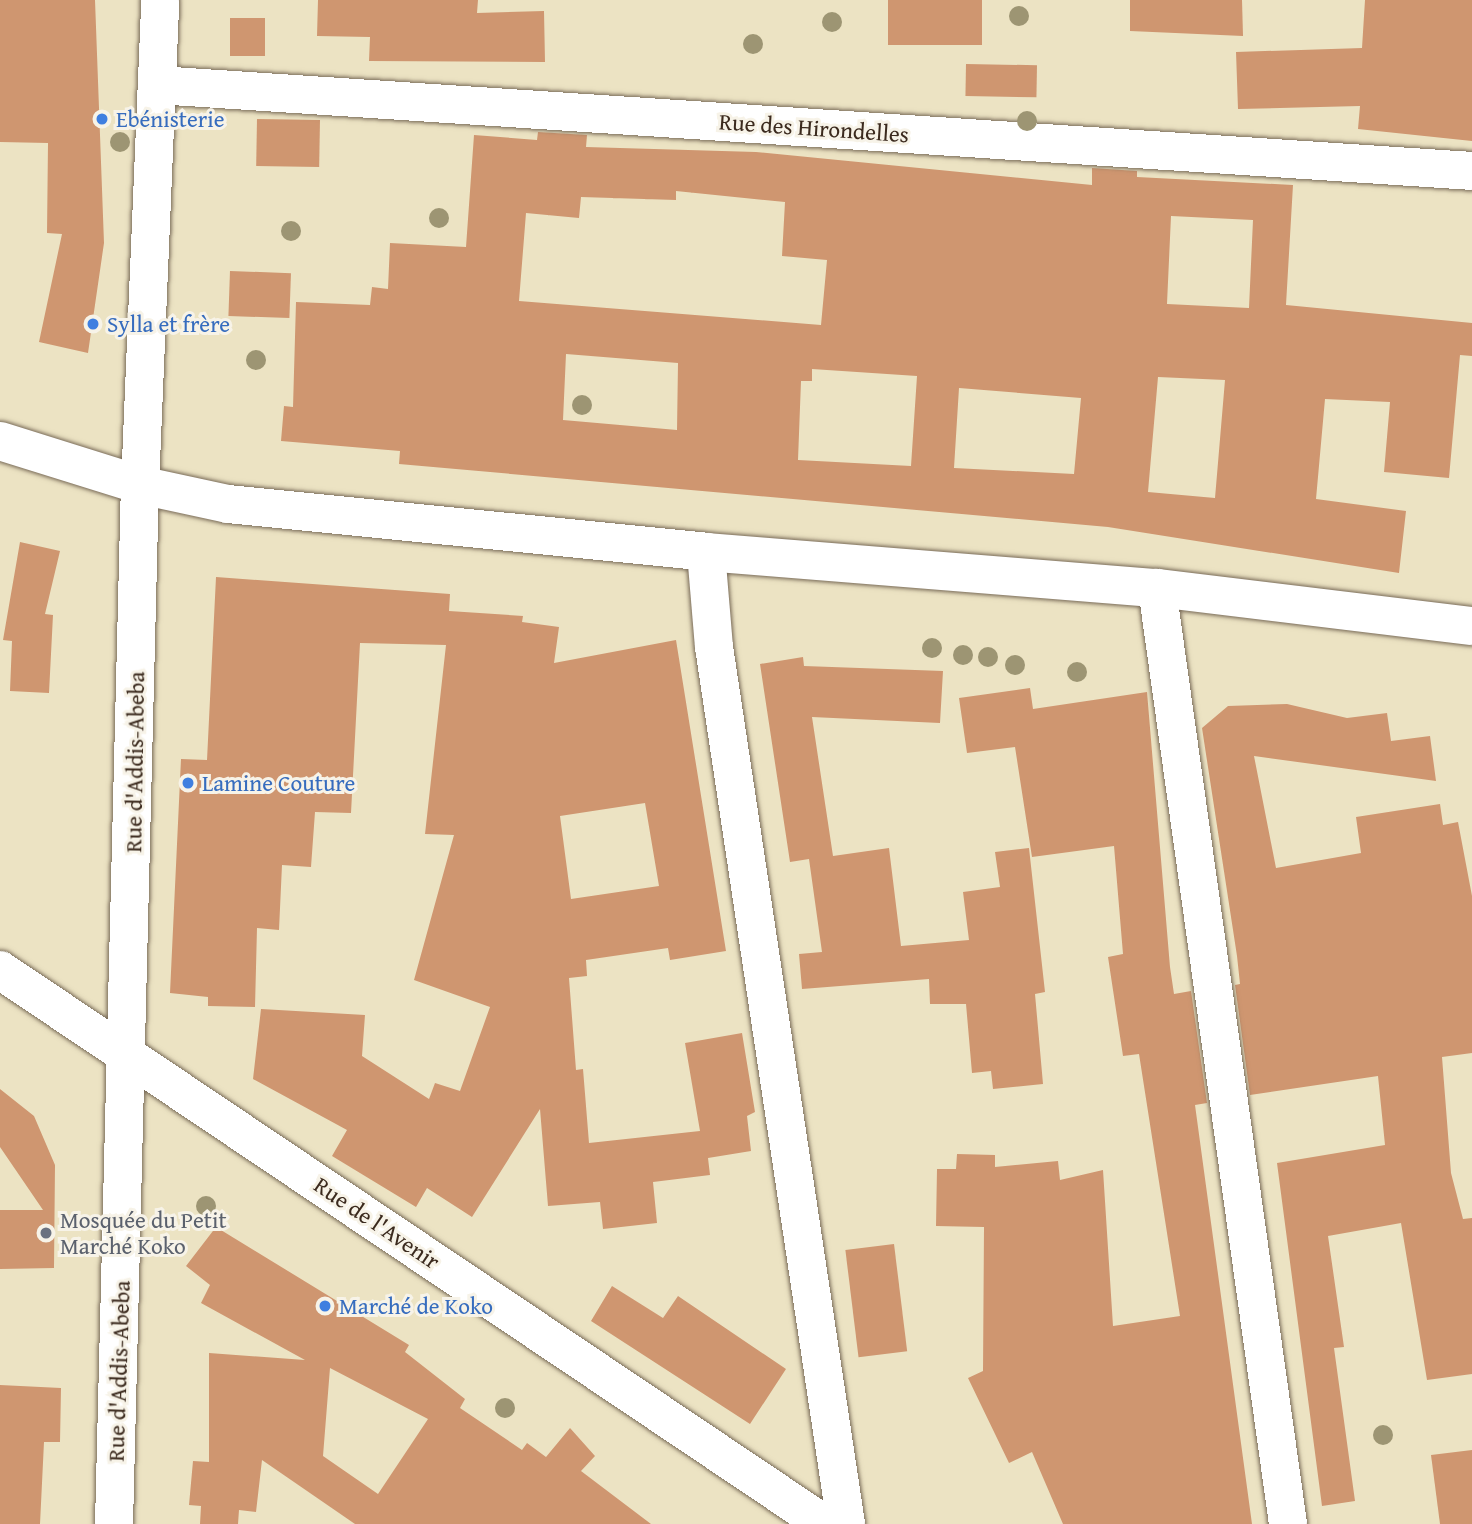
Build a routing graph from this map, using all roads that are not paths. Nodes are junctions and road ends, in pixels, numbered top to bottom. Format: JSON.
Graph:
{"nodes":[{"id":1,"x":160,"y":0,"type":"edge"},
{"id":2,"x":157,"y":85,"type":"junction"},
{"id":3,"x":1472,"y":172,"type":"edge"},
{"id":4,"x":0,"y":440,"type":"edge"},
{"id":5,"x":140,"y":485,"type":"junction"},
{"id":6,"x":706,"y":552,"type":"junction"},
{"id":7,"x":1157,"y":588,"type":"junction"},
{"id":8,"x":1472,"y":626,"type":"edge"},
{"id":9,"x":0,"y":970,"type":"edge"},
{"id":10,"x":130,"y":1056,"type":"junction"},
{"id":11,"x":114,"y":1524,"type":"edge"},
{"id":12,"x":824,"y":1524,"type":"edge"},
{"id":13,"x":846,"y":1524,"type":"edge"},
{"id":14,"x":1289,"y":1524,"type":"edge"}],
"edges":[{"from":1,"to":2,"type":"street","name":"Rue d'Addis-Abeba"},
{"from":2,"to":3,"type":"street","name":"Rue des Hirondelles"},
{"from":2,"to":5,"type":"street","name":"Rue d'Addis-Abeba"},
{"from":4,"to":5,"type":"street"},
{"from":5,"to":6,"type":"street"},
{"from":5,"to":10,"type":"street","name":"Rue d'Addis-Abeba"},
{"from":6,"to":7,"type":"street"},
{"from":6,"to":13,"type":"street"},
{"from":7,"to":8,"type":"street"},
{"from":7,"to":14,"type":"street"},
{"from":9,"to":10,"type":"street","name":"Rue de l'Avenir"},
{"from":10,"to":11,"type":"street","name":"Rue d'Addis-Abeba"},
{"from":10,"to":12,"type":"street","name":"Rue de l'Avenir"}]}
